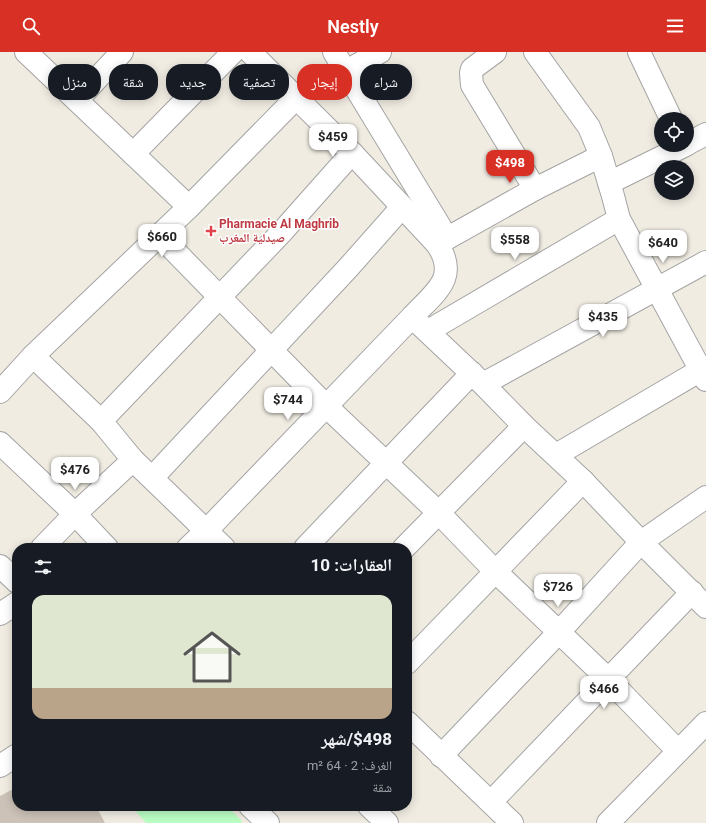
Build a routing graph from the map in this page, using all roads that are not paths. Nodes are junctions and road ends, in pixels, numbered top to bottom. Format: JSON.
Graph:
{"nodes":[{"id":1,"x":26,"y":52,"type":"edge"},
{"id":2,"x":122,"y":52,"type":"edge"},
{"id":3,"x":233,"y":52,"type":"edge"},
{"id":4,"x":250,"y":52,"type":"edge"},
{"id":5,"x":334,"y":52,"type":"edge"},
{"id":6,"x":380,"y":52,"type":"edge"},
{"id":7,"x":495,"y":52,"type":"edge"},
{"id":8,"x":535,"y":52,"type":"edge"},
{"id":9,"x":639,"y":52,"type":"edge"},
{"id":10,"x":341,"y":64,"type":"edge"},
{"id":11,"x":352,"y":68,"type":"edge"},
{"id":12,"x":48,"y":73,"type":"edge"},
{"id":13,"x":101,"y":74,"type":"edge"},
{"id":14,"x":352,"y":84,"type":"edge"},
{"id":15,"x":296,"y":98,"type":"junction"},
{"id":16,"x":77,"y":100,"type":"edge"},
{"id":17,"x":669,"y":112,"type":"edge"},
{"id":18,"x":706,"y":134,"type":"edge"},
{"id":19,"x":694,"y":140,"type":"edge"},
{"id":20,"x":671,"y":152,"type":"edge"},
{"id":21,"x":352,"y":153,"type":"junction"},
{"id":22,"x":133,"y":154,"type":"junction"},
{"id":23,"x":601,"y":156,"type":"junction"},
{"id":24,"x":610,"y":183,"type":"junction"},
{"id":25,"x":535,"y":189,"type":"junction"},
{"id":26,"x":189,"y":207,"type":"junction"},
{"id":27,"x":402,"y":207,"type":"junction"},
{"id":28,"x":619,"y":219,"type":"junction"},
{"id":29,"x":160,"y":236,"type":"junction"},
{"id":30,"x":442,"y":241,"type":"junction"},
{"id":31,"x":706,"y":262,"type":"edge"},
{"id":32,"x":657,"y":289,"type":"junction"},
{"id":33,"x":219,"y":296,"type":"junction"},
{"id":34,"x":412,"y":317,"type":"junction"},
{"id":35,"x":428,"y":331,"type":"junction"},
{"id":36,"x":272,"y":350,"type":"junction"},
{"id":37,"x":33,"y":356,"type":"junction"},
{"id":38,"x":704,"y":372,"type":"edge"},
{"id":39,"x":478,"y":379,"type":"junction"},
{"id":40,"x":0,"y":392,"type":"edge"},
{"id":41,"x":326,"y":406,"type":"junction"},
{"id":42,"x":100,"y":421,"type":"junction"},
{"id":43,"x":524,"y":426,"type":"junction"},
{"id":44,"x":0,"y":443,"type":"edge"},
{"id":45,"x":556,"y":456,"type":"junction"},
{"id":46,"x":132,"y":460,"type":"junction"},
{"id":47,"x":386,"y":464,"type":"junction"},
{"id":48,"x":152,"y":478,"type":"junction"},
{"id":49,"x":583,"y":481,"type":"junction"},
{"id":50,"x":706,"y":497,"type":"edge"},
{"id":51,"x":438,"y":512,"type":"junction"},
{"id":52,"x":75,"y":514,"type":"junction"},
{"id":53,"x":206,"y":531,"type":"junction"},
{"id":54,"x":641,"y":542,"type":"junction"},
{"id":55,"x":47,"y":543,"type":"edge"},
{"id":56,"x":102,"y":543,"type":"edge"},
{"id":57,"x":193,"y":543,"type":"edge"},
{"id":58,"x":219,"y":543,"type":"edge"},
{"id":59,"x":310,"y":543,"type":"edge"},
{"id":60,"x":409,"y":543,"type":"edge"},
{"id":61,"x":496,"y":571,"type":"junction"},
{"id":62,"x":699,"y":600,"type":"edge"},
{"id":63,"x":12,"y":606,"type":"edge"},
{"id":64,"x":0,"y":614,"type":"edge"},
{"id":65,"x":559,"y":632,"type":"junction"},
{"id":66,"x":412,"y":658,"type":"edge"},
{"id":67,"x":609,"y":680,"type":"junction"},
{"id":68,"x":706,"y":723,"type":"edge"},
{"id":69,"x":412,"y":727,"type":"edge"},
{"id":70,"x":678,"y":751,"type":"junction"},
{"id":71,"x":441,"y":756,"type":"junction"},
{"id":72,"x":12,"y":758,"type":"edge"},
{"id":73,"x":0,"y":766,"type":"edge"},
{"id":74,"x":490,"y":802,"type":"junction"},
{"id":75,"x":374,"y":811,"type":"edge"},
{"id":76,"x":620,"y":819,"type":"edge"},
{"id":77,"x":387,"y":823,"type":"edge"},
{"id":78,"x":512,"y":823,"type":"edge"}],
"edges":[{"from":1,"to":12,"type":"street"},
{"from":2,"to":13,"type":"street"},
{"from":3,"to":22,"type":"street"},
{"from":4,"to":15,"type":"street"},
{"from":5,"to":10,"type":"street"},
{"from":6,"to":11,"type":"street"},
{"from":7,"to":25,"type":"street"},
{"from":8,"to":23,"type":"street"},
{"from":9,"to":17,"type":"street"},
{"from":14,"to":30,"type":"street"},
{"from":15,"to":21,"type":"street"},
{"from":15,"to":26,"type":"street"},
{"from":16,"to":22,"type":"street"},
{"from":18,"to":19,"type":"street"},
{"from":20,"to":24,"type":"street"},
{"from":21,"to":27,"type":"street"},
{"from":21,"to":33,"type":"street"},
{"from":22,"to":26,"type":"street"},
{"from":23,"to":24,"type":"street"},
{"from":23,"to":25,"type":"street"},
{"from":24,"to":28,"type":"street"},
{"from":25,"to":30,"type":"street"},
{"from":26,"to":29,"type":"street"},
{"from":27,"to":30,"type":"street"},
{"from":27,"to":36,"type":"street"},
{"from":28,"to":32,"type":"street"},
{"from":28,"to":35,"type":"street"},
{"from":29,"to":33,"type":"street"},
{"from":29,"to":37,"type":"street"},
{"from":30,"to":34,"type":"street"},
{"from":31,"to":32,"type":"street"},
{"from":32,"to":38,"type":"street"},
{"from":32,"to":39,"type":"street"},
{"from":33,"to":36,"type":"street"},
{"from":33,"to":42,"type":"street"},
{"from":34,"to":35,"type":"street"},
{"from":34,"to":41,"type":"street"},
{"from":35,"to":39,"type":"street"},
{"from":36,"to":41,"type":"street"},
{"from":36,"to":48,"type":"street"},
{"from":37,"to":40,"type":"street"},
{"from":37,"to":42,"type":"street"},
{"from":38,"to":45,"type":"street"},
{"from":39,"to":43,"type":"street"},
{"from":39,"to":47,"type":"street"},
{"from":41,"to":47,"type":"street"},
{"from":41,"to":53,"type":"street"},
{"from":42,"to":46,"type":"street"},
{"from":43,"to":45,"type":"street"},
{"from":43,"to":51,"type":"street"},
{"from":44,"to":52,"type":"street"},
{"from":45,"to":49,"type":"street"},
{"from":46,"to":48,"type":"street"},
{"from":46,"to":52,"type":"street"},
{"from":47,"to":51,"type":"street"},
{"from":47,"to":59,"type":"street"},
{"from":48,"to":53,"type":"street"},
{"from":49,"to":54,"type":"street"},
{"from":49,"to":61,"type":"street"},
{"from":50,"to":54,"type":"street"},
{"from":51,"to":60,"type":"street"},
{"from":51,"to":61,"type":"street"},
{"from":52,"to":55,"type":"street"},
{"from":52,"to":56,"type":"street"},
{"from":53,"to":57,"type":"street"},
{"from":53,"to":58,"type":"street"},
{"from":54,"to":62,"type":"street"},
{"from":54,"to":65,"type":"street"},
{"from":61,"to":65,"type":"street"},
{"from":61,"to":66,"type":"street"},
{"from":62,"to":67,"type":"street"},
{"from":63,"to":64,"type":"street"},
{"from":65,"to":67,"type":"street"},
{"from":65,"to":71,"type":"street"},
{"from":67,"to":70,"type":"street"},
{"from":67,"to":74,"type":"street"},
{"from":68,"to":70,"type":"street"},
{"from":69,"to":71,"type":"street"},
{"from":70,"to":76,"type":"street"},
{"from":71,"to":74,"type":"street"},
{"from":72,"to":73,"type":"street"},
{"from":74,"to":78,"type":"street"},
{"from":75,"to":77,"type":"street"}]}
